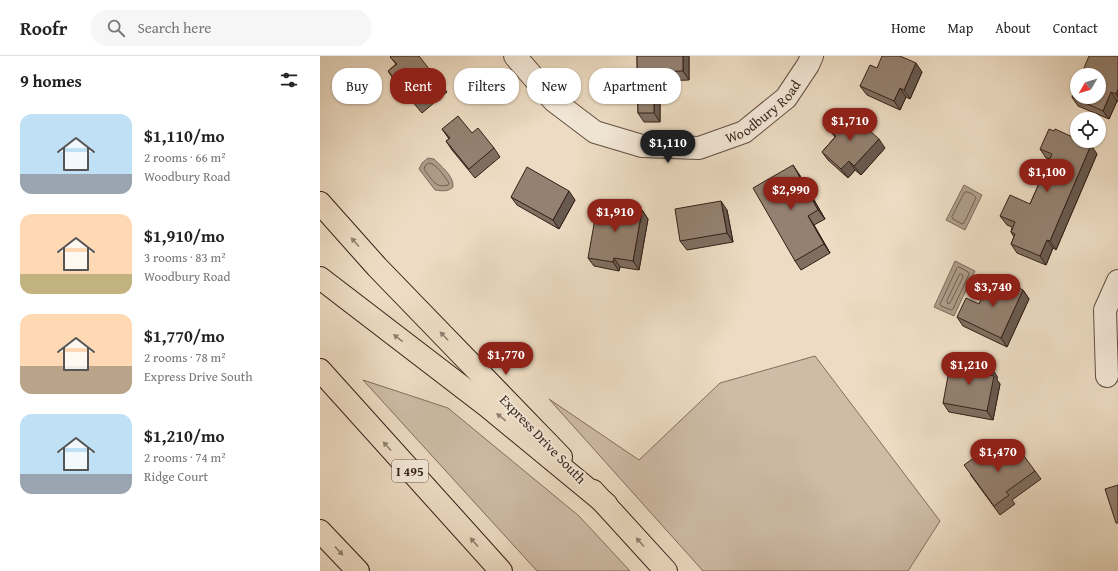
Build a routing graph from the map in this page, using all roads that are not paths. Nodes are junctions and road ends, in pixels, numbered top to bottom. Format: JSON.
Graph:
{"nodes":[{"id":1,"x":515,"y":56,"type":"edge"},
{"id":2,"x":812,"y":56,"type":"edge"},
{"id":3,"x":320,"y":203,"type":"edge"},
{"id":4,"x":320,"y":278,"type":"edge"},
{"id":5,"x":1118,"y":281,"type":"edge"},
{"id":6,"x":320,"y":370,"type":"edge"},
{"id":7,"x":1107,"y":376,"type":"dead end"},
{"id":8,"x":606,"y":504,"type":"junction"},
{"id":9,"x":320,"y":531,"type":"edge"},
{"id":10,"x":358,"y":571,"type":"edge"},
{"id":11,"x":501,"y":571,"type":"edge"},
{"id":12,"x":666,"y":571,"type":"edge"}],
"edges":[{"from":1,"to":2,"type":"street","name":"Woodbury Road"},
{"from":8,"to":3,"type":"main road","name":"Express Drive South","one_way":true},
{"from":8,"to":4,"type":"main road","one_way":true},
{"from":5,"to":7,"type":"street"},
{"from":11,"to":6,"type":"main road","number":"I 495","one_way":true},
{"from":12,"to":8,"type":"main road","name":"Express Drive South","one_way":true},
{"from":9,"to":10,"type":"main road","one_way":true}]}
